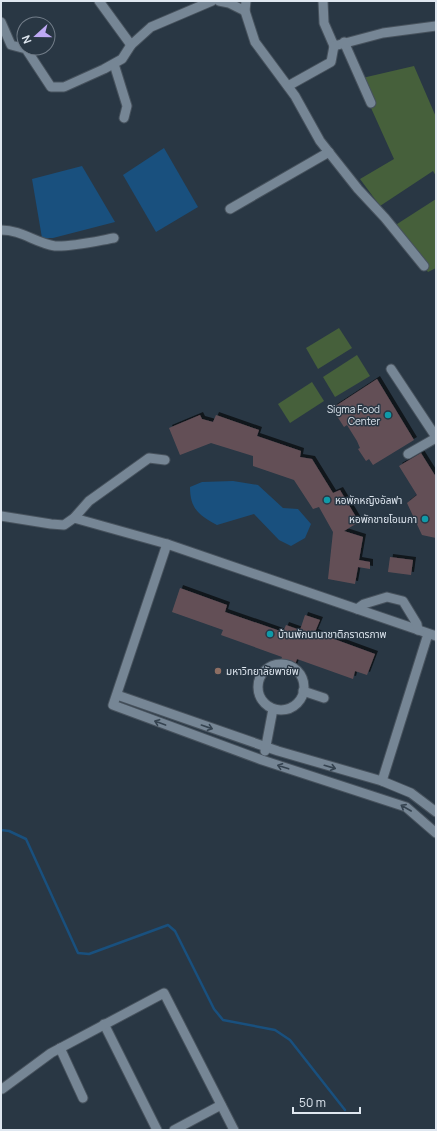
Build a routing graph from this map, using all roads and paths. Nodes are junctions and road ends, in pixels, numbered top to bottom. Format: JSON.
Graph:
{"nodes":[{"id":1,"x":99,"y":1,"type":"edge"},
{"id":2,"x":212,"y":1,"type":"edge"},
{"id":3,"x":219,"y":1,"type":"edge"},
{"id":4,"x":246,"y":1,"type":"edge"},
{"id":5,"x":323,"y":1,"type":"edge"},
{"id":6,"x":245,"y":11,"type":"junction"},
{"id":7,"x":1,"y":22,"type":"edge"},
{"id":8,"x":436,"y":26,"type":"edge"},
{"id":9,"x":344,"y":42,"type":"junction"},
{"id":10,"x":131,"y":45,"type":"junction"},
{"id":11,"x":334,"y":46,"type":"junction"},
{"id":12,"x":114,"y":64,"type":"junction"},
{"id":13,"x":288,"y":86,"type":"junction"},
{"id":14,"x":371,"y":104,"type":"dead end"},
{"id":15,"x":124,"y":118,"type":"dead end"},
{"id":16,"x":329,"y":152,"type":"junction"},
{"id":17,"x":230,"y":209,"type":"dead end"},
{"id":18,"x":1,"y":230,"type":"edge"},
{"id":19,"x":114,"y":238,"type":"dead end"},
{"id":20,"x":424,"y":266,"type":"dead end"},
{"id":21,"x":391,"y":369,"type":"dead end"},
{"id":22,"x":436,"y":438,"type":"edge"},
{"id":23,"x":408,"y":454,"type":"dead end"},
{"id":24,"x":165,"y":460,"type":"dead end"},
{"id":25,"x":1,"y":516,"type":"edge"},
{"id":26,"x":74,"y":518,"type":"junction"},
{"id":27,"x":167,"y":544,"type":"junction"},
{"id":28,"x":356,"y":609,"type":"junction"},
{"id":29,"x":418,"y":630,"type":"junction"},
{"id":30,"x":432,"y":635,"type":"edge"},
{"id":31,"x":303,"y":691,"type":"junction"},
{"id":32,"x":117,"y":695,"type":"junction"},
{"id":33,"x":324,"y":698,"type":"dead end"},
{"id":34,"x":273,"y":709,"type":"junction"},
{"id":35,"x":266,"y":747,"type":"junction"},
{"id":36,"x":262,"y":760,"type":"junction"},
{"id":37,"x":382,"y":781,"type":"junction"},
{"id":38,"x":436,"y":812,"type":"edge"},
{"id":39,"x":436,"y":816,"type":"edge"},
{"id":40,"x":428,"y":826,"type":"junction"},
{"id":41,"x":436,"y":832,"type":"edge"},
{"id":42,"x":104,"y":1024,"type":"junction"},
{"id":43,"x":60,"y":1048,"type":"junction"},
{"id":44,"x":2,"y":1089,"type":"dead end"},
{"id":45,"x":83,"y":1098,"type":"dead end"},
{"id":46,"x":221,"y":1105,"type":"junction"},
{"id":47,"x":156,"y":1130,"type":"edge"},
{"id":48,"x":174,"y":1130,"type":"edge"},
{"id":49,"x":234,"y":1130,"type":"edge"}],
"edges":[{"from":1,"to":10,"type":"street"},
{"from":2,"to":10,"type":"street"},
{"from":3,"to":6,"type":"street"},
{"from":4,"to":6,"type":"street"},
{"from":5,"to":11,"type":"street"},
{"from":6,"to":13,"type":"street"},
{"from":7,"to":12,"type":"street"},
{"from":8,"to":9,"type":"street"},
{"from":9,"to":11,"type":"street"},
{"from":9,"to":14,"type":"street"},
{"from":10,"to":12,"type":"street"},
{"from":11,"to":13,"type":"street"},
{"from":12,"to":15,"type":"street"},
{"from":13,"to":16,"type":"street"},
{"from":16,"to":17,"type":"street"},
{"from":16,"to":20,"type":"street"},
{"from":18,"to":19,"type":"street"},
{"from":21,"to":22,"type":"street"},
{"from":22,"to":23,"type":"street"},
{"from":24,"to":26,"type":"street"},
{"from":25,"to":26,"type":"street"},
{"from":26,"to":27,"type":"street"},
{"from":27,"to":28,"type":"street"},
{"from":27,"to":32,"type":"street"},
{"from":28,"to":29,"type":"street"},
{"from":28,"to":29,"type":"street"},
{"from":29,"to":30,"type":"street"},
{"from":30,"to":37,"type":"street"},
{"from":31,"to":33,"type":"street"},
{"from":31,"to":34,"type":"street"},
{"from":31,"to":34,"type":"street"},
{"from":32,"to":35,"type":"street","one_way":true},
{"from":36,"to":32,"type":"street","one_way":true},
{"from":34,"to":35,"type":"street"},
{"from":35,"to":36,"type":"street"},
{"from":35,"to":37,"type":"street","one_way":true},
{"from":40,"to":36,"type":"street","one_way":true},
{"from":37,"to":38,"type":"street"},
{"from":39,"to":40,"type":"street"},
{"from":40,"to":41,"type":"street"},
{"from":42,"to":43,"type":"street"},
{"from":42,"to":46,"type":"street"},
{"from":42,"to":47,"type":"street"},
{"from":43,"to":44,"type":"street"},
{"from":43,"to":45,"type":"street"},
{"from":46,"to":48,"type":"street"},
{"from":46,"to":49,"type":"street"}]}
